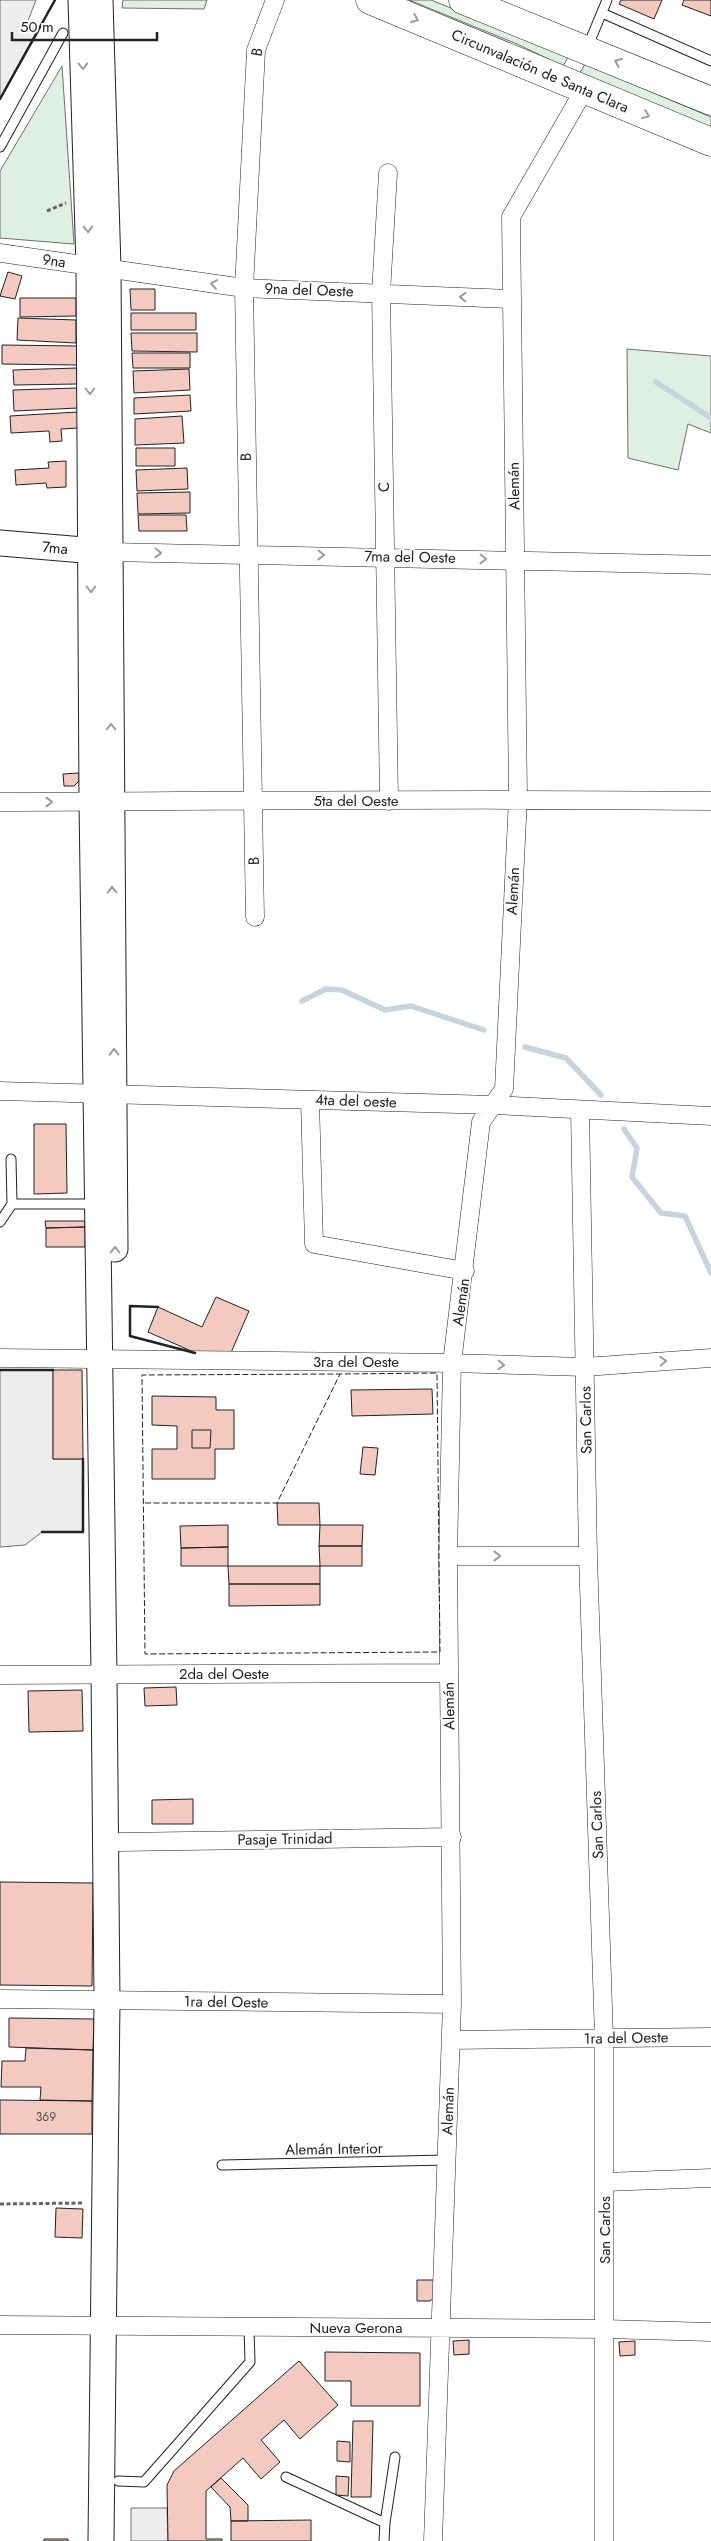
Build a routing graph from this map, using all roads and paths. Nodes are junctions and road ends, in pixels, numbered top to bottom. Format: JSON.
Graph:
{"nodes":[{"id":1,"x":81,"y":0,"type":"edge"},
{"id":2,"x":100,"y":0,"type":"edge"},
{"id":3,"x":274,"y":0,"type":"edge"},
{"id":4,"x":370,"y":0,"type":"edge"},
{"id":5,"x":464,"y":0,"type":"edge"},
{"id":6,"x":607,"y":0,"type":"edge"},
{"id":7,"x":602,"y":13,"type":"junction"},
{"id":8,"x":63,"y":33,"type":"dead end"},
{"id":9,"x":586,"y":49,"type":"junction"},
{"id":10,"x":711,"y":61,"type":"edge"},
{"id":11,"x":584,"y":90,"type":"junction"},
{"id":12,"x":711,"y":101,"type":"edge"},
{"id":13,"x":711,"y":142,"type":"edge"},
{"id":14,"x":0,"y":147,"type":"edge"},
{"id":15,"x":388,"y":173,"type":"dead end"},
{"id":16,"x":72,"y":201,"type":"dead end"},
{"id":17,"x":47,"y":211,"type":"dead end"},
{"id":18,"x":0,"y":253,"type":"edge"},
{"id":19,"x":98,"y":267,"type":"junction"},
{"id":20,"x":244,"y":288,"type":"junction"},
{"id":21,"x":381,"y":293,"type":"junction"},
{"id":22,"x":512,"y":299,"type":"junction"},
{"id":23,"x":0,"y":543,"type":"edge"},
{"id":24,"x":100,"y":551,"type":"junction"},
{"id":25,"x":247,"y":554,"type":"junction"},
{"id":26,"x":385,"y":556,"type":"junction"},
{"id":27,"x":515,"y":560,"type":"junction"},
{"id":28,"x":711,"y":565,"type":"edge"},
{"id":29,"x":518,"y":798,"type":"junction"},
{"id":30,"x":102,"y":801,"type":"junction"},
{"id":31,"x":254,"y":801,"type":"junction"},
{"id":32,"x":389,"y":801,"type":"junction"},
{"id":33,"x":711,"y":801,"type":"edge"},
{"id":34,"x":0,"y":802,"type":"edge"},
{"id":35,"x":255,"y":917,"type":"dead end"},
{"id":36,"x":0,"y":1091,"type":"edge"},
{"id":37,"x":105,"y":1094,"type":"junction"},
{"id":38,"x":310,"y":1100,"type":"junction"},
{"id":39,"x":493,"y":1105,"type":"junction"},
{"id":40,"x":580,"y":1110,"type":"junction"},
{"id":41,"x":711,"y":1116,"type":"edge"},
{"id":42,"x":10,"y":1159,"type":"dead end"},
{"id":43,"x":12,"y":1204,"type":"junction"},
{"id":44,"x":97,"y":1204,"type":"junction"},
{"id":45,"x":0,"y":1222,"type":"edge"},
{"id":46,"x":465,"y":1271,"type":"junction"},
{"id":47,"x":0,"y":1358,"type":"edge"},
{"id":48,"x":711,"y":1358,"type":"edge"},
{"id":49,"x":107,"y":1360,"type":"junction"},
{"id":50,"x":452,"y":1363,"type":"junction"},
{"id":51,"x":585,"y":1367,"type":"junction"},
{"id":52,"x":448,"y":1556,"type":"junction"},
{"id":53,"x":588,"y":1556,"type":"junction"},
{"id":54,"x":449,"y":1673,"type":"junction"},
{"id":55,"x":111,"y":1674,"type":"junction"},
{"id":56,"x":0,"y":1675,"type":"edge"},
{"id":57,"x":452,"y":1837,"type":"junction"},
{"id":58,"x":118,"y":1842,"type":"junction"},
{"id":59,"x":0,"y":1999,"type":"edge"},
{"id":60,"x":113,"y":2001,"type":"junction"},
{"id":61,"x":452,"y":2004,"type":"junction"},
{"id":62,"x":711,"y":2037,"type":"edge"},
{"id":63,"x":604,"y":2038,"type":"junction"},
{"id":64,"x":451,"y":2040,"type":"junction"},
{"id":65,"x":447,"y":2160,"type":"junction"},
{"id":66,"x":222,"y":2165,"type":"dead end"},
{"id":67,"x":711,"y":2178,"type":"edge"},
{"id":68,"x":605,"y":2182,"type":"junction"},
{"id":69,"x":106,"y":2203,"type":"junction"},
{"id":70,"x":0,"y":2204,"type":"edge"},
{"id":71,"x":0,"y":2325,"type":"edge"},
{"id":72,"x":112,"y":2326,"type":"junction"},
{"id":73,"x":250,"y":2328,"type":"junction"},
{"id":74,"x":440,"y":2329,"type":"junction"},
{"id":75,"x":605,"y":2329,"type":"junction"},
{"id":76,"x":711,"y":2332,"type":"edge"},
{"id":77,"x":395,"y":2457,"type":"dead end"},
{"id":78,"x":286,"y":2477,"type":"dead end"},
{"id":79,"x":118,"y":2482,"type":"junction"},
{"id":80,"x":385,"y":2523,"type":"junction"},
{"id":81,"x":101,"y":2541,"type":"edge"},
{"id":82,"x":118,"y":2541,"type":"edge"},
{"id":83,"x":384,"y":2541,"type":"edge"},
{"id":84,"x":433,"y":2541,"type":"edge"},
{"id":85,"x":604,"y":2541,"type":"edge"}],
"edges":[{"from":1,"to":19,"type":"main road","one_way":true},
{"from":2,"to":19,"type":"main road"},
{"from":3,"to":20,"type":"street","name":"B"},
{"from":4,"to":11,"type":"highway","name":"Circunvalación de Santa Clara","one_way":true},
{"from":5,"to":9,"type":"highway"},
{"from":6,"to":7,"type":"lane"},
{"from":7,"to":9,"type":"lane"},
{"from":7,"to":10,"type":"lane"},
{"from":8,"to":14,"type":"lane"},
{"from":12,"to":9,"type":"highway","one_way":true},
{"from":11,"to":13,"type":"highway","name":"Circunvalación de Santa Clara","one_way":true},
{"from":11,"to":22,"type":"street","name":"Alemán"},
{"from":15,"to":21,"type":"street","name":"C"},
{"from":16,"to":17,"type":"path"},
{"from":18,"to":19,"type":"street","name":"9na"},
{"from":20,"to":19,"type":"street","name":"9na del Oeste","one_way":true},
{"from":19,"to":24,"type":"main road"},
{"from":20,"to":21,"type":"street","name":"9na del Oeste"},
{"from":20,"to":25,"type":"street","name":"B"},
{"from":22,"to":21,"type":"street","name":"9na del Oeste","one_way":true},
{"from":21,"to":26,"type":"street","name":"C"},
{"from":22,"to":27,"type":"street","name":"Alemán"},
{"from":23,"to":24,"type":"main road","name":"7ma"},
{"from":24,"to":25,"type":"street","name":"7ma del Oeste","one_way":true},
{"from":24,"to":30,"type":"main road"},
{"from":25,"to":26,"type":"street","name":"7ma del Oeste","one_way":true},
{"from":25,"to":31,"type":"street","name":"B"},
{"from":26,"to":27,"type":"street","name":"7ma del Oeste","one_way":true},
{"from":26,"to":32,"type":"street","name":"C"},
{"from":27,"to":28,"type":"street","name":"7ma del Oeste"},
{"from":27,"to":29,"type":"street","name":"Alemán"},
{"from":29,"to":32,"type":"street","name":"5ta del Oeste"},
{"from":29,"to":33,"type":"street","name":"5ta del Oeste"},
{"from":29,"to":39,"type":"street","name":"Alemán"},
{"from":30,"to":31,"type":"street","name":"5ta del Oeste"},
{"from":34,"to":30,"type":"street","name":"5ta del Oeste","one_way":true},
{"from":30,"to":37,"type":"main road"},
{"from":31,"to":32,"type":"street","name":"5ta del Oeste"},
{"from":31,"to":35,"type":"street","name":"B"},
{"from":36,"to":37,"type":"street","name":"4ta del oeste"},
{"from":37,"to":38,"type":"street","name":"4ta del oeste"},
{"from":37,"to":44,"type":"main road"},
{"from":49,"to":37,"type":"main road","one_way":true},
{"from":38,"to":39,"type":"street","name":"4ta del oeste"},
{"from":38,"to":46,"type":"street"},
{"from":39,"to":40,"type":"street","name":"4ta del oeste"},
{"from":39,"to":46,"type":"street","name":"Alemán"},
{"from":40,"to":41,"type":"street","name":"4ta del oeste"},
{"from":40,"to":51,"type":"street","name":"San Carlos"},
{"from":42,"to":43,"type":"lane"},
{"from":43,"to":44,"type":"lane"},
{"from":43,"to":45,"type":"lane"},
{"from":44,"to":49,"type":"main road"},
{"from":46,"to":50,"type":"street","name":"Alemán"},
{"from":47,"to":49,"type":"street","name":"3ra del Oeste"},
{"from":51,"to":48,"type":"street","name":"3ra del Oeste","one_way":true},
{"from":49,"to":50,"type":"street","name":"3ra del Oeste"},
{"from":49,"to":55,"type":"main road"},
{"from":50,"to":51,"type":"street","name":"3ra del Oeste","one_way":true},
{"from":50,"to":52,"type":"street","name":"Alemán"},
{"from":51,"to":53,"type":"street","name":"San Carlos"},
{"from":52,"to":53,"type":"street","one_way":true},
{"from":52,"to":54,"type":"street","name":"Alemán"},
{"from":53,"to":63,"type":"street","name":"San Carlos"},
{"from":54,"to":55,"type":"street","name":"2da del Oeste"},
{"from":54,"to":57,"type":"street","name":"Alemán"},
{"from":55,"to":56,"type":"street","name":"2da del Oeste"},
{"from":55,"to":58,"type":"main road"},
{"from":55,"to":60,"type":"main road"},
{"from":57,"to":58,"type":"street","name":"Pasaje Trinidad"},
{"from":57,"to":61,"type":"street","name":"Alemán"},
{"from":58,"to":60,"type":"main road"},
{"from":59,"to":60,"type":"street","name":"1ra del Oeste"},
{"from":60,"to":61,"type":"street","name":"1ra del Oeste"},
{"from":60,"to":69,"type":"main road"},
{"from":60,"to":72,"type":"main road"},
{"from":61,"to":64,"type":"street","name":"Alemán"},
{"from":62,"to":63,"type":"street","name":"1ra del Oeste"},
{"from":63,"to":64,"type":"street","name":"1ra del Oeste"},
{"from":63,"to":68,"type":"street","name":"San Carlos"},
{"from":64,"to":65,"type":"street","name":"Alemán"},
{"from":65,"to":66,"type":"lane","name":"Alemán Interior"},
{"from":65,"to":74,"type":"street","name":"Alemán"},
{"from":67,"to":68,"type":"street"},
{"from":68,"to":75,"type":"street","name":"San Carlos"},
{"from":69,"to":70,"type":"path"},
{"from":69,"to":72,"type":"main road"},
{"from":71,"to":72,"type":"street","name":"Nueva Gerona"},
{"from":72,"to":73,"type":"street","name":"Nueva Gerona"},
{"from":72,"to":79,"type":"main road"},
{"from":72,"to":81,"type":"main road"},
{"from":73,"to":74,"type":"street","name":"Nueva Gerona"},
{"from":73,"to":79,"type":"lane"},
{"from":74,"to":75,"type":"street","name":"Nueva Gerona"},
{"from":74,"to":84,"type":"street","name":"Alemán"},
{"from":75,"to":76,"type":"street","name":"Nueva Gerona"},
{"from":75,"to":85,"type":"street","name":"San Carlos"},
{"from":77,"to":80,"type":"lane"},
{"from":78,"to":80,"type":"lane"},
{"from":79,"to":82,"type":"main road"},
{"from":80,"to":83,"type":"lane"}]}
